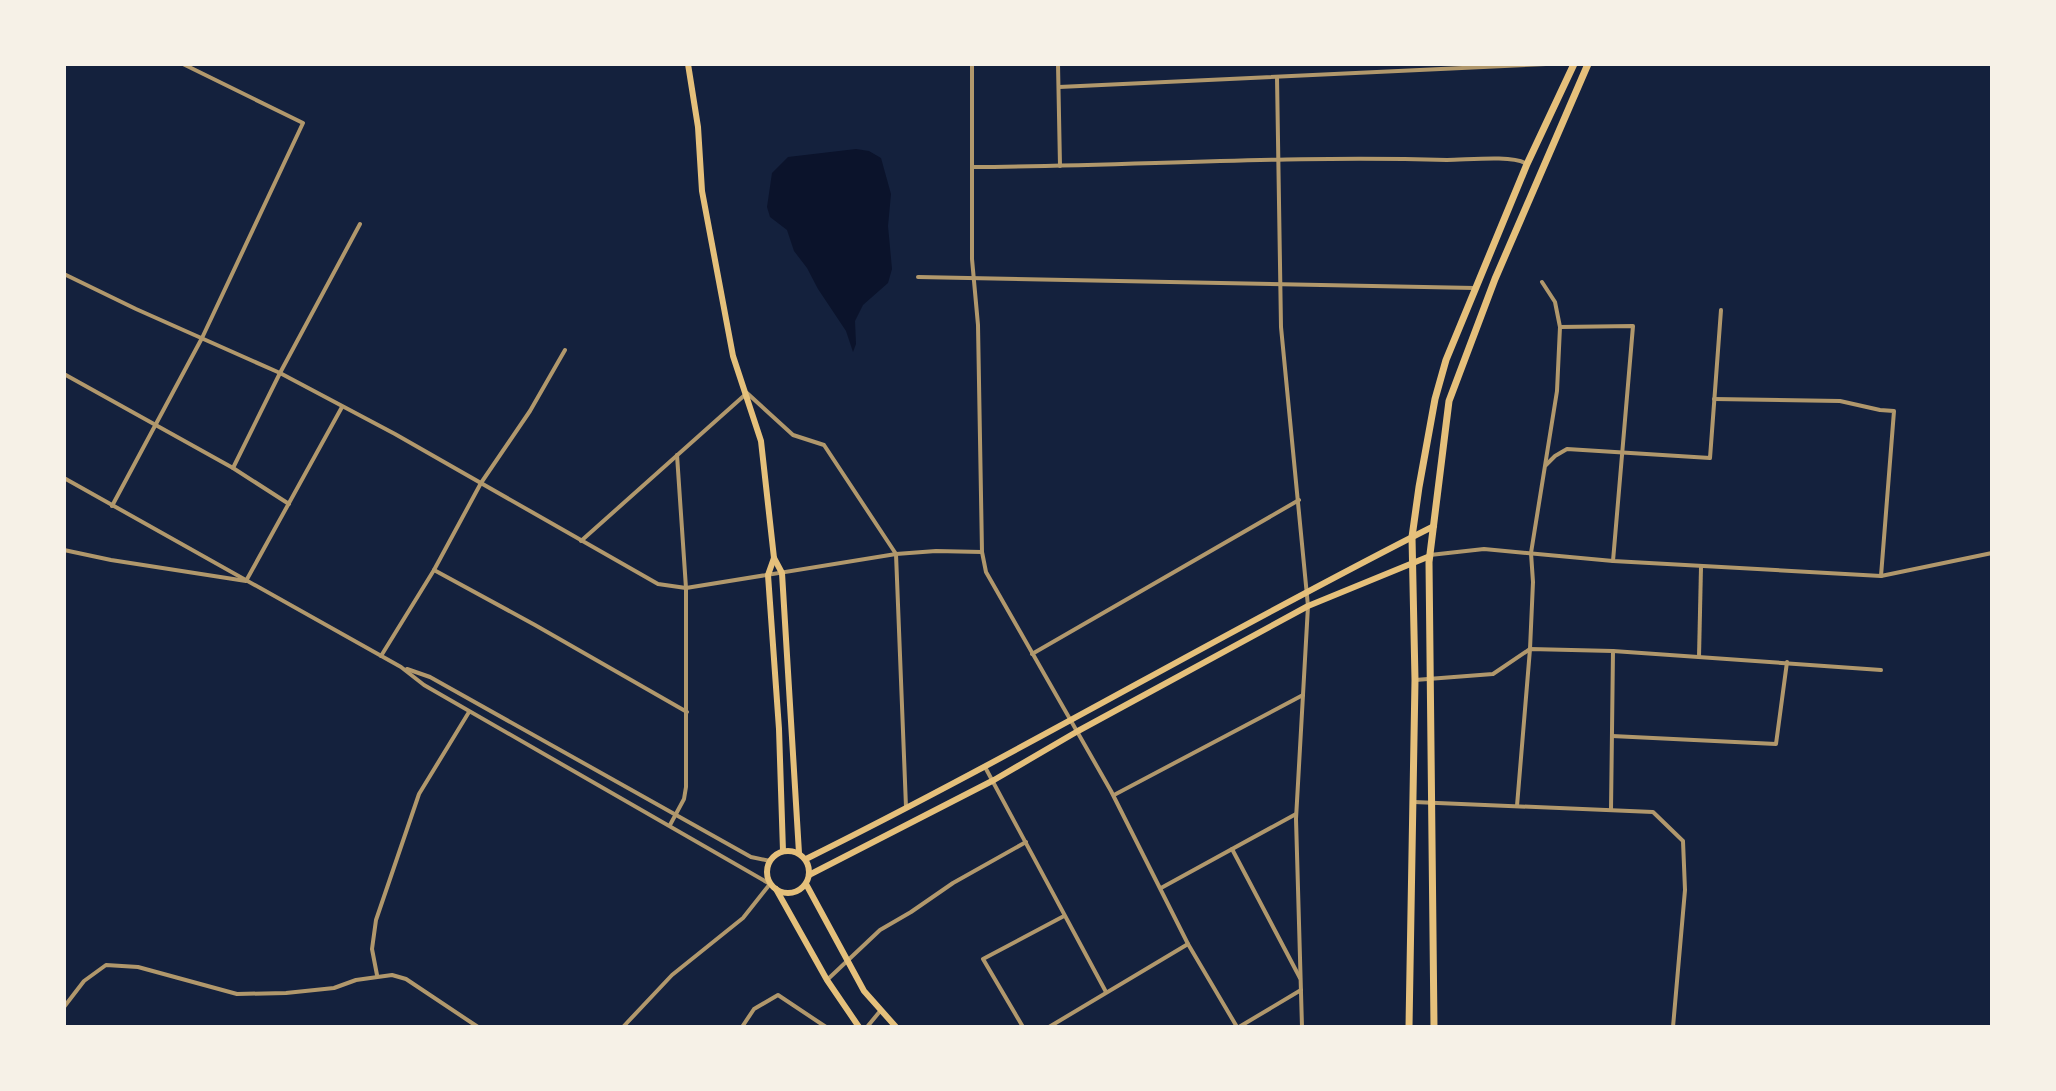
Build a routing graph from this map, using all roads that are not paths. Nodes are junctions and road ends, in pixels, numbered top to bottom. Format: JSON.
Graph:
{"nodes":[{"id":1,"x":183,"y":64,"type":"edge"},
{"id":2,"x":688,"y":64,"type":"edge"},
{"id":3,"x":972,"y":64,"type":"edge"},
{"id":4,"x":1058,"y":64,"type":"edge"},
{"id":5,"x":1546,"y":64,"type":"edge"},
{"id":6,"x":1574,"y":64,"type":"edge"},
{"id":7,"x":1588,"y":64,"type":"edge"},
{"id":8,"x":1277,"y":77,"type":"junction"},
{"id":9,"x":1059,"y":87,"type":"junction"},
{"id":10,"x":1277,"y":161,"type":"junction"},
{"id":11,"x":1527,"y":164,"type":"junction"},
{"id":12,"x":973,"y":167,"type":"junction"},
{"id":13,"x":1060,"y":167,"type":"junction"},
{"id":14,"x":360,"y":224,"type":"dead end"},
{"id":15,"x":64,"y":274,"type":"edge"},
{"id":16,"x":918,"y":277,"type":"dead end"},
{"id":17,"x":974,"y":278,"type":"junction"},
{"id":18,"x":1542,"y":282,"type":"dead end"},
{"id":19,"x":1280,"y":284,"type":"junction"},
{"id":20,"x":1475,"y":288,"type":"junction"},
{"id":21,"x":1721,"y":310,"type":"dead end"},
{"id":22,"x":1560,"y":327,"type":"junction"},
{"id":23,"x":202,"y":338,"type":"junction"},
{"id":24,"x":565,"y":350,"type":"dead end"},
{"id":25,"x":280,"y":373,"type":"junction"},
{"id":26,"x":64,"y":374,"type":"edge"},
{"id":27,"x":747,"y":393,"type":"junction"},
{"id":28,"x":1714,"y":399,"type":"junction"},
{"id":29,"x":342,"y":407,"type":"junction"},
{"id":30,"x":156,"y":424,"type":"junction"},
{"id":31,"x":1623,"y":453,"type":"junction"},
{"id":32,"x":677,"y":455,"type":"junction"},
{"id":33,"x":1544,"y":467,"type":"junction"},
{"id":34,"x":233,"y":468,"type":"junction"},
{"id":35,"x":64,"y":478,"type":"edge"},
{"id":36,"x":481,"y":483,"type":"junction"},
{"id":37,"x":1299,"y":500,"type":"junction"},
{"id":38,"x":289,"y":504,"type":"junction"},
{"id":39,"x":112,"y":506,"type":"junction"},
{"id":40,"x":1434,"y":526,"type":"junction"},
{"id":41,"x":1412,"y":537,"type":"junction"},
{"id":42,"x":581,"y":541,"type":"junction"},
{"id":43,"x":64,"y":550,"type":"edge"},
{"id":44,"x":982,"y":552,"type":"junction"},
{"id":45,"x":1531,"y":553,"type":"junction"},
{"id":46,"x":1992,"y":553,"type":"edge"},
{"id":47,"x":896,"y":554,"type":"junction"},
{"id":48,"x":1430,"y":556,"type":"junction"},
{"id":49,"x":774,"y":558,"type":"junction"},
{"id":50,"x":1613,"y":561,"type":"junction"},
{"id":51,"x":1413,"y":562,"type":"junction"},
{"id":52,"x":1701,"y":567,"type":"junction"},
{"id":53,"x":434,"y":570,"type":"junction"},
{"id":54,"x":782,"y":573,"type":"junction"},
{"id":55,"x":768,"y":575,"type":"junction"},
{"id":56,"x":1881,"y":576,"type":"junction"},
{"id":57,"x":246,"y":581,"type":"junction"},
{"id":58,"x":686,"y":588,"type":"junction"},
{"id":59,"x":1307,"y":591,"type":"junction"},
{"id":60,"x":1308,"y":606,"type":"junction"},
{"id":61,"x":786,"y":621,"type":"junction"},
{"id":62,"x":772,"y":623,"type":"junction"},
{"id":63,"x":1530,"y":649,"type":"junction"},
{"id":64,"x":1613,"y":651,"type":"junction"},
{"id":65,"x":1032,"y":654,"type":"junction"},
{"id":66,"x":381,"y":656,"type":"junction"},
{"id":67,"x":788,"y":657,"type":"junction"},
{"id":68,"x":1699,"y":657,"type":"junction"},
{"id":69,"x":774,"y":659,"type":"junction"},
{"id":70,"x":1787,"y":662,"type":"junction"},
{"id":71,"x":401,"y":667,"type":"junction"},
{"id":72,"x":1881,"y":670,"type":"dead end"},
{"id":73,"x":1430,"y":679,"type":"junction"},
{"id":74,"x":1415,"y":680,"type":"junction"},
{"id":75,"x":1303,"y":695,"type":"junction"},
{"id":76,"x":469,"y":711,"type":"junction"},
{"id":77,"x":687,"y":712,"type":"junction"},
{"id":78,"x":1070,"y":721,"type":"junction"},
{"id":79,"x":779,"y":729,"type":"junction"},
{"id":80,"x":792,"y":729,"type":"junction"},
{"id":81,"x":1078,"y":731,"type":"junction"},
{"id":82,"x":1612,"y":736,"type":"junction"},
{"id":83,"x":985,"y":767,"type":"junction"},
{"id":84,"x":994,"y":780,"type":"junction"},
{"id":85,"x":1113,"y":795,"type":"junction"},
{"id":86,"x":1414,"y":802,"type":"junction"},
{"id":87,"x":1432,"y":802,"type":"junction"},
{"id":88,"x":1517,"y":806,"type":"junction"},
{"id":89,"x":906,"y":810,"type":"junction"},
{"id":90,"x":1611,"y":810,"type":"junction"},
{"id":91,"x":1296,"y":813,"type":"junction"},
{"id":92,"x":676,"y":815,"type":"junction"},
{"id":93,"x":670,"y":825,"type":"junction"},
{"id":94,"x":1026,"y":842,"type":"junction"},
{"id":95,"x":1232,"y":849,"type":"junction"},
{"id":96,"x":783,"y":851,"type":"junction"},
{"id":97,"x":802,"y":856,"type":"junction"},
{"id":98,"x":770,"y":861,"type":"junction"},
{"id":99,"x":809,"y":875,"type":"junction"},
{"id":100,"x":806,"y":884,"type":"junction"},
{"id":101,"x":773,"y":886,"type":"junction"},
{"id":102,"x":1161,"y":888,"type":"junction"},
{"id":103,"x":1064,"y":916,"type":"junction"},
{"id":104,"x":1188,"y":944,"type":"junction"},
{"id":105,"x":848,"y":961,"type":"junction"},
{"id":106,"x":377,"y":975,"type":"junction"},
{"id":107,"x":1301,"y":979,"type":"junction"},
{"id":108,"x":827,"y":980,"type":"junction"},
{"id":109,"x":1301,"y":990,"type":"junction"},
{"id":110,"x":1106,"y":992,"type":"junction"},
{"id":111,"x":64,"y":1007,"type":"edge"},
{"id":112,"x":881,"y":1010,"type":"junction"},
{"id":113,"x":478,"y":1027,"type":"edge"},
{"id":114,"x":623,"y":1027,"type":"edge"},
{"id":115,"x":742,"y":1027,"type":"edge"},
{"id":116,"x":826,"y":1027,"type":"edge"},
{"id":117,"x":859,"y":1027,"type":"edge"},
{"id":118,"x":867,"y":1027,"type":"edge"},
{"id":119,"x":896,"y":1027,"type":"edge"},
{"id":120,"x":1023,"y":1027,"type":"edge"},
{"id":121,"x":1049,"y":1027,"type":"edge"},
{"id":122,"x":1238,"y":1027,"type":"edge"},
{"id":123,"x":1302,"y":1027,"type":"edge"},
{"id":124,"x":1409,"y":1027,"type":"edge"},
{"id":125,"x":1434,"y":1027,"type":"edge"},
{"id":126,"x":1673,"y":1027,"type":"edge"}],
"edges":[{"from":1,"to":23,"type":"street"},
{"from":2,"to":27,"type":"main road"},
{"from":3,"to":12,"type":"street"},
{"from":4,"to":9,"type":"street"},
{"from":5,"to":8,"type":"street"},
{"from":6,"to":11,"type":"highway"},
{"from":7,"to":40,"type":"highway"},
{"from":8,"to":9,"type":"street"},
{"from":8,"to":10,"type":"street"},
{"from":9,"to":13,"type":"street"},
{"from":10,"to":11,"type":"street"},
{"from":10,"to":13,"type":"street"},
{"from":10,"to":19,"type":"street"},
{"from":11,"to":20,"type":"highway"},
{"from":12,"to":13,"type":"street"},
{"from":12,"to":17,"type":"street"},
{"from":14,"to":25,"type":"street"},
{"from":15,"to":23,"type":"street"},
{"from":16,"to":17,"type":"street"},
{"from":17,"to":19,"type":"street"},
{"from":17,"to":44,"type":"street"},
{"from":18,"to":22,"type":"street"},
{"from":19,"to":20,"type":"street"},
{"from":19,"to":37,"type":"street"},
{"from":20,"to":41,"type":"highway"},
{"from":21,"to":28,"type":"street"},
{"from":22,"to":31,"type":"street"},
{"from":22,"to":33,"type":"street"},
{"from":23,"to":25,"type":"street"},
{"from":23,"to":30,"type":"street"},
{"from":24,"to":36,"type":"street"},
{"from":25,"to":29,"type":"street"},
{"from":25,"to":34,"type":"street"},
{"from":26,"to":30,"type":"street"},
{"from":27,"to":32,"type":"street"},
{"from":27,"to":47,"type":"street"},
{"from":27,"to":49,"type":"main road"},
{"from":28,"to":31,"type":"street"},
{"from":28,"to":56,"type":"street"},
{"from":29,"to":36,"type":"street"},
{"from":29,"to":38,"type":"street"},
{"from":30,"to":34,"type":"street"},
{"from":30,"to":39,"type":"street"},
{"from":31,"to":33,"type":"street"},
{"from":31,"to":50,"type":"street"},
{"from":32,"to":42,"type":"street"},
{"from":32,"to":58,"type":"street"},
{"from":33,"to":45,"type":"street"},
{"from":34,"to":38,"type":"street"},
{"from":35,"to":39,"type":"street"},
{"from":36,"to":42,"type":"street"},
{"from":36,"to":53,"type":"street"},
{"from":37,"to":59,"type":"street"},
{"from":37,"to":65,"type":"street"},
{"from":38,"to":57,"type":"street"},
{"from":39,"to":57,"type":"street"},
{"from":40,"to":41,"type":"main road"},
{"from":40,"to":48,"type":"highway"},
{"from":41,"to":51,"type":"highway"},
{"from":41,"to":59,"type":"main road"},
{"from":42,"to":58,"type":"street"},
{"from":43,"to":57,"type":"street"},
{"from":44,"to":47,"type":"street"},
{"from":44,"to":65,"type":"street"},
{"from":45,"to":48,"type":"street"},
{"from":45,"to":50,"type":"street"},
{"from":45,"to":63,"type":"street"},
{"from":46,"to":56,"type":"street"},
{"from":47,"to":54,"type":"street"},
{"from":47,"to":89,"type":"street"},
{"from":48,"to":51,"type":"main road"},
{"from":48,"to":73,"type":"highway"},
{"from":49,"to":54,"type":"main road"},
{"from":49,"to":55,"type":"main road"},
{"from":50,"to":52,"type":"street"},
{"from":51,"to":60,"type":"main road"},
{"from":51,"to":74,"type":"highway"},
{"from":52,"to":56,"type":"street"},
{"from":52,"to":68,"type":"street"},
{"from":53,"to":66,"type":"street"},
{"from":53,"to":77,"type":"street"},
{"from":54,"to":55,"type":"street"},
{"from":54,"to":61,"type":"main road"},
{"from":55,"to":58,"type":"street"},
{"from":55,"to":62,"type":"main road"},
{"from":57,"to":66,"type":"street"},
{"from":58,"to":77,"type":"street"},
{"from":59,"to":60,"type":"street"},
{"from":59,"to":78,"type":"main road"},
{"from":60,"to":75,"type":"street"},
{"from":60,"to":81,"type":"main road"},
{"from":61,"to":62,"type":"main road"},
{"from":61,"to":67,"type":"main road"},
{"from":62,"to":69,"type":"main road"},
{"from":63,"to":64,"type":"street"},
{"from":63,"to":73,"type":"street"},
{"from":63,"to":88,"type":"street"},
{"from":64,"to":68,"type":"street"},
{"from":64,"to":82,"type":"street"},
{"from":65,"to":78,"type":"street"},
{"from":66,"to":71,"type":"street"},
{"from":67,"to":69,"type":"main road"},
{"from":67,"to":80,"type":"main road"},
{"from":68,"to":70,"type":"street"},
{"from":69,"to":79,"type":"main road"},
{"from":70,"to":72,"type":"street"},
{"from":70,"to":82,"type":"street"},
{"from":71,"to":76,"type":"street"},
{"from":71,"to":92,"type":"street"},
{"from":73,"to":74,"type":"street"},
{"from":73,"to":87,"type":"highway"},
{"from":74,"to":86,"type":"highway"},
{"from":75,"to":85,"type":"street"},
{"from":75,"to":91,"type":"street"},
{"from":76,"to":93,"type":"street"},
{"from":76,"to":106,"type":"street"},
{"from":77,"to":92,"type":"street"},
{"from":78,"to":81,"type":"street"},
{"from":78,"to":83,"type":"main road"},
{"from":79,"to":80,"type":"main road"},
{"from":79,"to":96,"type":"main road"},
{"from":80,"to":97,"type":"main road"},
{"from":81,"to":84,"type":"main road"},
{"from":81,"to":85,"type":"street"},
{"from":82,"to":90,"type":"street"},
{"from":83,"to":84,"type":"street"},
{"from":83,"to":89,"type":"main road"},
{"from":84,"to":94,"type":"street"},
{"from":84,"to":99,"type":"main road"},
{"from":85,"to":102,"type":"street"},
{"from":86,"to":87,"type":"street"},
{"from":86,"to":124,"type":"highway"},
{"from":87,"to":88,"type":"street"},
{"from":87,"to":125,"type":"highway"},
{"from":88,"to":90,"type":"street"},
{"from":89,"to":97,"type":"main road"},
{"from":90,"to":126,"type":"street"},
{"from":91,"to":95,"type":"street"},
{"from":91,"to":107,"type":"street"},
{"from":92,"to":93,"type":"street"},
{"from":92,"to":98,"type":"street"},
{"from":93,"to":101,"type":"street"},
{"from":94,"to":103,"type":"street"},
{"from":94,"to":105,"type":"street"},
{"from":95,"to":102,"type":"street"},
{"from":95,"to":107,"type":"street"},
{"from":96,"to":97,"type":"main road"},
{"from":96,"to":98,"type":"main road"},
{"from":97,"to":99,"type":"main road"},
{"from":98,"to":101,"type":"main road"},
{"from":99,"to":100,"type":"main road"},
{"from":100,"to":101,"type":"main road"},
{"from":100,"to":105,"type":"main road"},
{"from":101,"to":108,"type":"main road"},
{"from":101,"to":114,"type":"street"},
{"from":102,"to":104,"type":"street"},
{"from":103,"to":110,"type":"street"},
{"from":103,"to":120,"type":"street"},
{"from":104,"to":110,"type":"street"},
{"from":104,"to":122,"type":"street"},
{"from":105,"to":108,"type":"street"},
{"from":105,"to":112,"type":"main road"},
{"from":106,"to":111,"type":"street"},
{"from":106,"to":113,"type":"street"},
{"from":107,"to":109,"type":"street"},
{"from":108,"to":117,"type":"main road"},
{"from":109,"to":122,"type":"street"},
{"from":109,"to":123,"type":"street"},
{"from":110,"to":121,"type":"street"},
{"from":112,"to":118,"type":"street"},
{"from":112,"to":119,"type":"main road"},
{"from":115,"to":116,"type":"street"}]}
